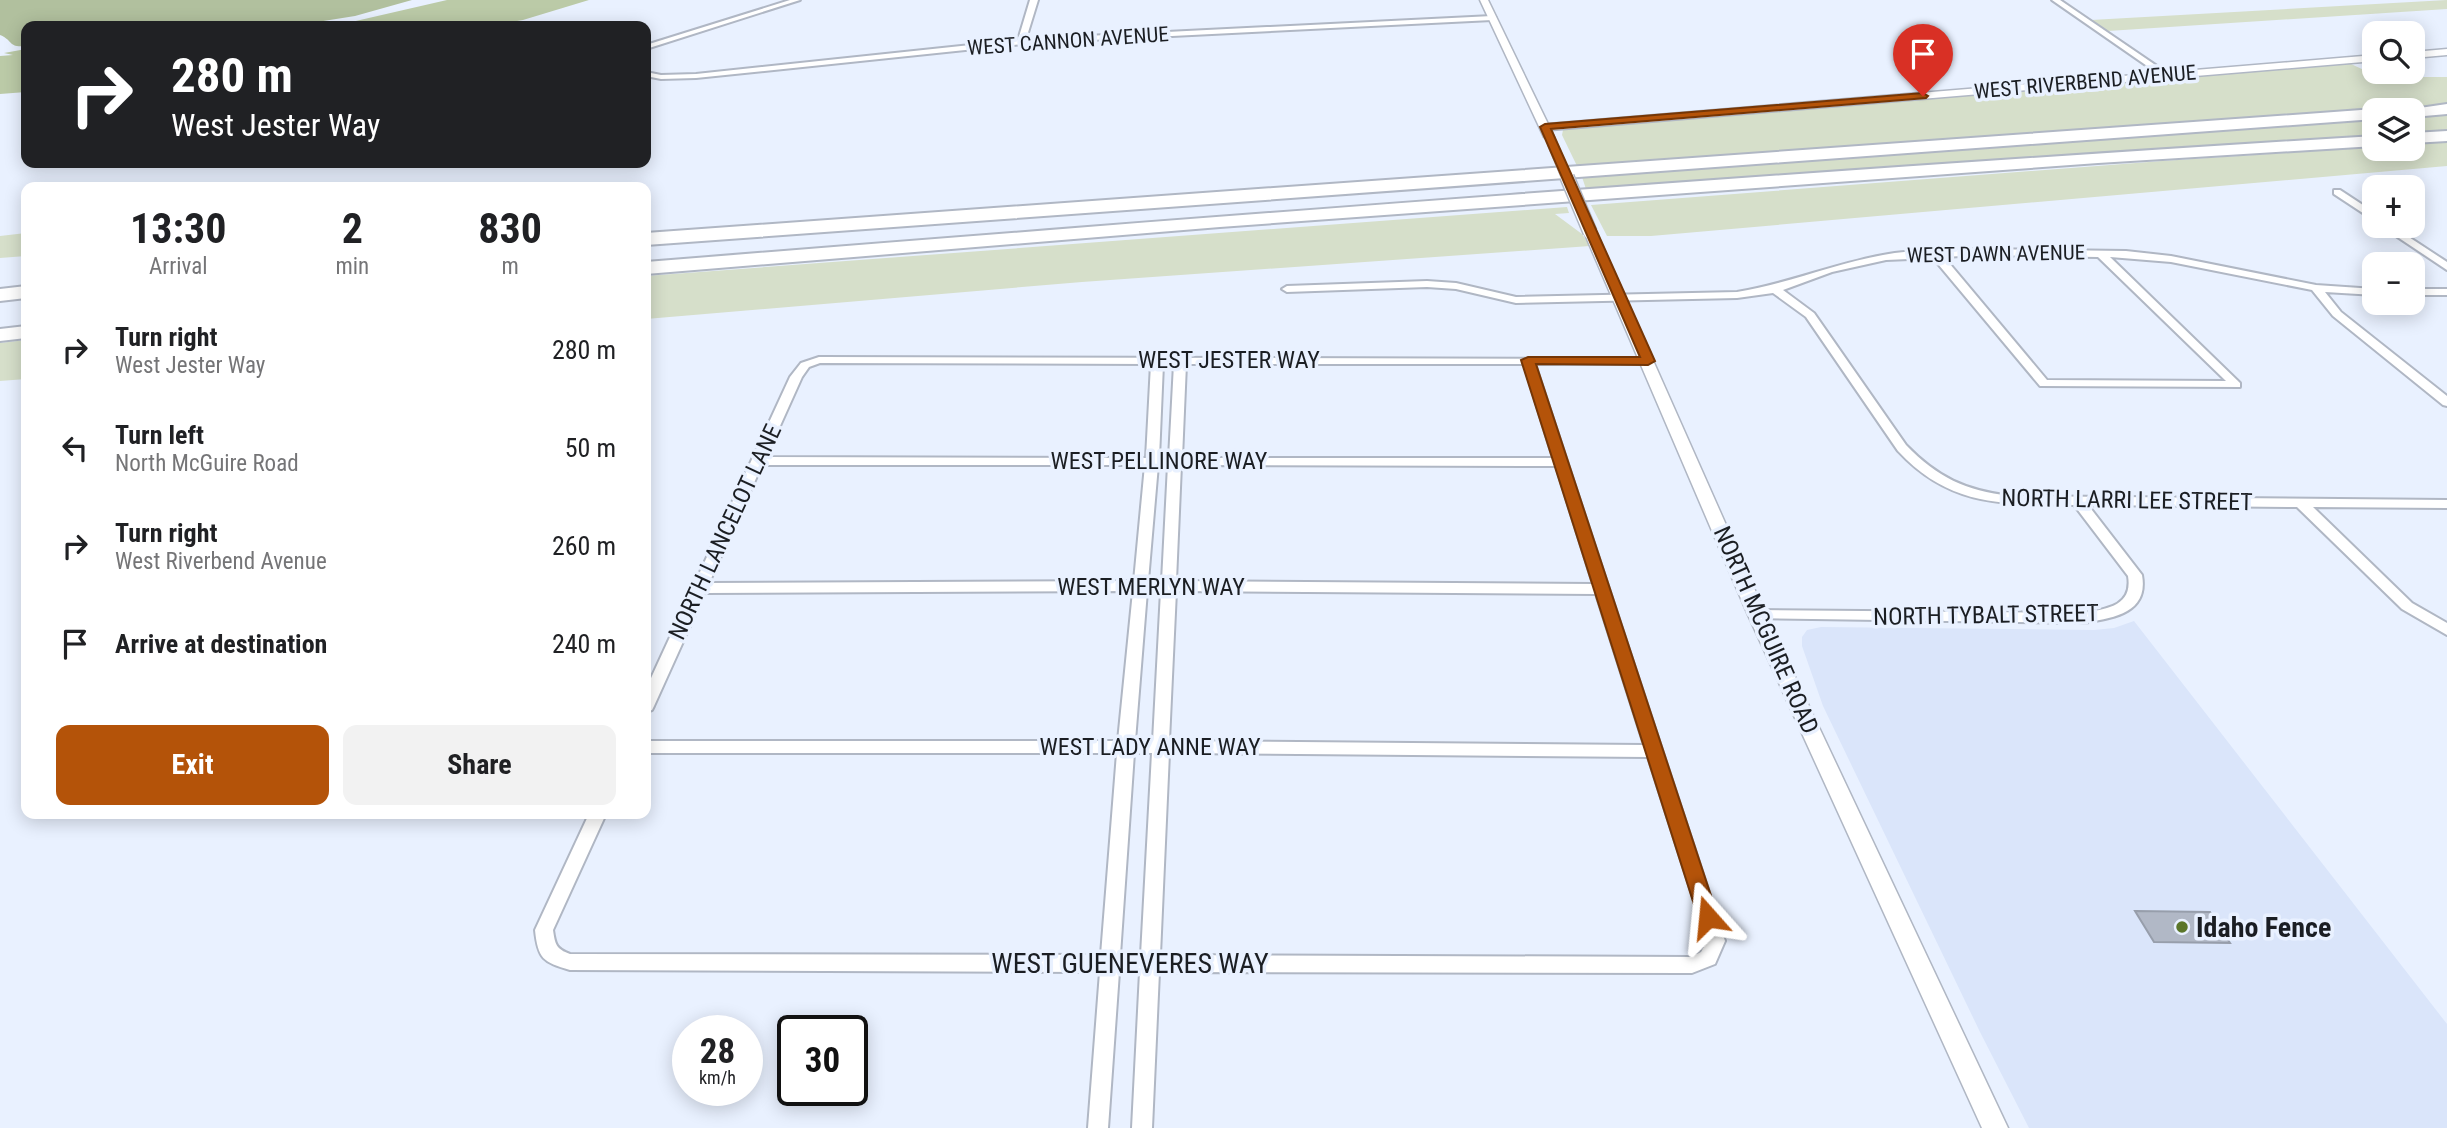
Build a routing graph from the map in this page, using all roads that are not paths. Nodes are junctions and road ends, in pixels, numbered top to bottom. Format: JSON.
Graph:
{"nodes":[{"id":1,"x":797,"y":0,"type":"edge"},
{"id":2,"x":1034,"y":0,"type":"edge"},
{"id":3,"x":1484,"y":0,"type":"edge"},
{"id":4,"x":2055,"y":0,"type":"edge"},
{"id":5,"x":1492,"y":18,"type":"junction"},
{"id":6,"x":1021,"y":42,"type":"junction"},
{"id":7,"x":651,"y":45,"type":"edge"},
{"id":8,"x":2447,"y":52,"type":"edge"},
{"id":9,"x":2425,"y":54,"type":"edge"},
{"id":10,"x":2362,"y":59,"type":"edge"},
{"id":11,"x":651,"y":75,"type":"edge"},
{"id":12,"x":2166,"y":75,"type":"junction"},
{"id":13,"x":2447,"y":109,"type":"edge"},
{"id":14,"x":2425,"y":111,"type":"edge"},
{"id":15,"x":2362,"y":115,"type":"edge"},
{"id":16,"x":1545,"y":127,"type":"junction"},
{"id":17,"x":2447,"y":136,"type":"edge"},
{"id":18,"x":2425,"y":137,"type":"edge"},
{"id":19,"x":2362,"y":142,"type":"edge"},
{"id":20,"x":2337,"y":192,"type":"dead end"},
{"id":21,"x":2362,"y":209,"type":"edge"},
{"id":22,"x":2404,"y":238,"type":"edge"},
{"id":23,"x":651,"y":239,"type":"edge"},
{"id":24,"x":1935,"y":253,"type":"junction"},
{"id":25,"x":2100,"y":253,"type":"junction"},
{"id":26,"x":2447,"y":267,"type":"edge"},
{"id":27,"x":651,"y":268,"type":"edge"},
{"id":28,"x":2316,"y":288,"type":"junction"},
{"id":29,"x":1287,"y":289,"type":"dead end"},
{"id":30,"x":1775,"y":289,"type":"junction"},
{"id":31,"x":2362,"y":291,"type":"edge"},
{"id":32,"x":2425,"y":292,"type":"edge"},
{"id":33,"x":2447,"y":292,"type":"edge"},
{"id":34,"x":21,"y":293,"type":"edge"},
{"id":35,"x":0,"y":295,"type":"edge"},
{"id":36,"x":1619,"y":296,"type":"junction"},
{"id":37,"x":21,"y":333,"type":"edge"},
{"id":38,"x":0,"y":335,"type":"edge"},
{"id":39,"x":1157,"y":360,"type":"junction"},
{"id":40,"x":1180,"y":360,"type":"junction"},
{"id":41,"x":1528,"y":360,"type":"junction"},
{"id":42,"x":1648,"y":361,"type":"junction"},
{"id":43,"x":810,"y":362,"type":"joint"},
{"id":44,"x":2447,"y":402,"type":"edge"},
{"id":45,"x":757,"y":461,"type":"junction"},
{"id":46,"x":1152,"y":461,"type":"junction"},
{"id":47,"x":1176,"y":461,"type":"junction"},
{"id":48,"x":1561,"y":462,"type":"junction"},
{"id":49,"x":2078,"y":501,"type":"junction"},
{"id":50,"x":2301,"y":503,"type":"junction"},
{"id":51,"x":2447,"y":504,"type":"edge"},
{"id":52,"x":1141,"y":586,"type":"junction"},
{"id":53,"x":1169,"y":586,"type":"junction"},
{"id":54,"x":700,"y":588,"type":"junction"},
{"id":55,"x":1603,"y":589,"type":"junction"},
{"id":56,"x":1757,"y":615,"type":"junction"},
{"id":57,"x":2447,"y":630,"type":"edge"},
{"id":58,"x":651,"y":695,"type":"edge"},
{"id":59,"x":651,"y":747,"type":"edge"},
{"id":60,"x":1126,"y":747,"type":"junction"},
{"id":61,"x":1161,"y":747,"type":"junction"},
{"id":62,"x":1655,"y":751,"type":"junction"},
{"id":63,"x":595,"y":819,"type":"edge"},
{"id":64,"x":1110,"y":963,"type":"junction"},
{"id":65,"x":1150,"y":963,"type":"junction"},
{"id":66,"x":1098,"y":1128,"type":"edge"},
{"id":67,"x":1142,"y":1128,"type":"edge"},
{"id":68,"x":1995,"y":1128,"type":"edge"}],
"edges":[{"from":1,"to":7,"type":"street"},
{"from":2,"to":6,"type":"street"},
{"from":3,"to":5,"type":"street","name":"NORTH MCGUIRE ROAD"},
{"from":4,"to":12,"type":"street"},
{"from":5,"to":6,"type":"street","name":"WEST CANNON AVENUE"},
{"from":5,"to":16,"type":"street","name":"NORTH MCGUIRE ROAD"},
{"from":6,"to":11,"type":"street","name":"WEST CANNON AVENUE"},
{"from":8,"to":9,"type":"street"},
{"from":10,"to":12,"type":"street","name":"WEST RIVERBEND AVENUE"},
{"from":12,"to":16,"type":"street","name":"WEST RIVERBEND AVENUE"},
{"from":13,"to":14,"type":"highway"},
{"from":15,"to":23,"type":"highway"},
{"from":16,"to":36,"type":"street","name":"NORTH MCGUIRE ROAD","bridge":true},
{"from":17,"to":18,"type":"highway"},
{"from":19,"to":27,"type":"highway"},
{"from":20,"to":21,"type":"street"},
{"from":22,"to":26,"type":"street"},
{"from":24,"to":25,"type":"street","name":"WEST DAWN AVENUE"},
{"from":24,"to":25,"type":"street"},
{"from":24,"to":30,"type":"street","name":"WEST DAWN AVENUE"},
{"from":25,"to":28,"type":"street","name":"WEST DAWN AVENUE"},
{"from":28,"to":31,"type":"street","name":"WEST DAWN AVENUE"},
{"from":28,"to":44,"type":"street"},
{"from":29,"to":36,"type":"street","name":"WEST DAWN AVENUE"},
{"from":30,"to":36,"type":"street","name":"WEST DAWN AVENUE"},
{"from":30,"to":49,"type":"street","name":"NORTH LARRI LEE STREET"},
{"from":32,"to":33,"type":"street"},
{"from":34,"to":35,"type":"highway"},
{"from":36,"to":42,"type":"street","name":"NORTH MCGUIRE ROAD"},
{"from":37,"to":38,"type":"highway"},
{"from":39,"to":40,"type":"street","name":"WEST JESTER WAY"},
{"from":39,"to":43,"type":"street","name":"WEST JESTER WAY"},
{"from":39,"to":46,"type":"street"},
{"from":40,"to":41,"type":"street","name":"WEST JESTER WAY"},
{"from":40,"to":47,"type":"street"},
{"from":41,"to":42,"type":"street","name":"WEST JESTER WAY"},
{"from":41,"to":48,"type":"street"},
{"from":42,"to":56,"type":"street","name":"NORTH MCGUIRE ROAD"},
{"from":43,"to":45,"type":"street","name":"NORTH LANCELOT LANE"},
{"from":45,"to":46,"type":"street","name":"WEST PELLINORE WAY"},
{"from":45,"to":54,"type":"street","name":"NORTH LANCELOT LANE"},
{"from":46,"to":47,"type":"street","name":"WEST PELLINORE WAY"},
{"from":46,"to":52,"type":"street"},
{"from":47,"to":48,"type":"street","name":"WEST PELLINORE WAY"},
{"from":47,"to":53,"type":"street"},
{"from":48,"to":55,"type":"street"},
{"from":49,"to":50,"type":"street","name":"NORTH LARRI LEE STREET"},
{"from":49,"to":56,"type":"street","name":"NORTH TYBALT STREET"},
{"from":50,"to":51,"type":"street","name":"NORTH LARRI LEE STREET"},
{"from":50,"to":57,"type":"street"},
{"from":52,"to":53,"type":"street","name":"WEST MERLYN WAY"},
{"from":52,"to":54,"type":"street","name":"WEST MERLYN WAY"},
{"from":52,"to":60,"type":"street"},
{"from":53,"to":55,"type":"street","name":"WEST MERLYN WAY"},
{"from":53,"to":61,"type":"street"},
{"from":54,"to":58,"type":"street","name":"NORTH LANCELOT LANE"},
{"from":55,"to":62,"type":"street"},
{"from":56,"to":68,"type":"street","name":"NORTH MCGUIRE ROAD"},
{"from":59,"to":60,"type":"street","name":"WEST LADY ANNE WAY"},
{"from":60,"to":61,"type":"street","name":"WEST LADY ANNE WAY"},
{"from":60,"to":64,"type":"street"},
{"from":61,"to":62,"type":"street","name":"WEST LADY ANNE WAY"},
{"from":61,"to":65,"type":"street"},
{"from":62,"to":65,"type":"street","name":"WEST GUENEVERES WAY"},
{"from":63,"to":64,"type":"street","name":"WEST GUENEVERES WAY"},
{"from":64,"to":65,"type":"street","name":"WEST GUENEVERES WAY"},
{"from":64,"to":66,"type":"street"},
{"from":65,"to":67,"type":"street"}]}
